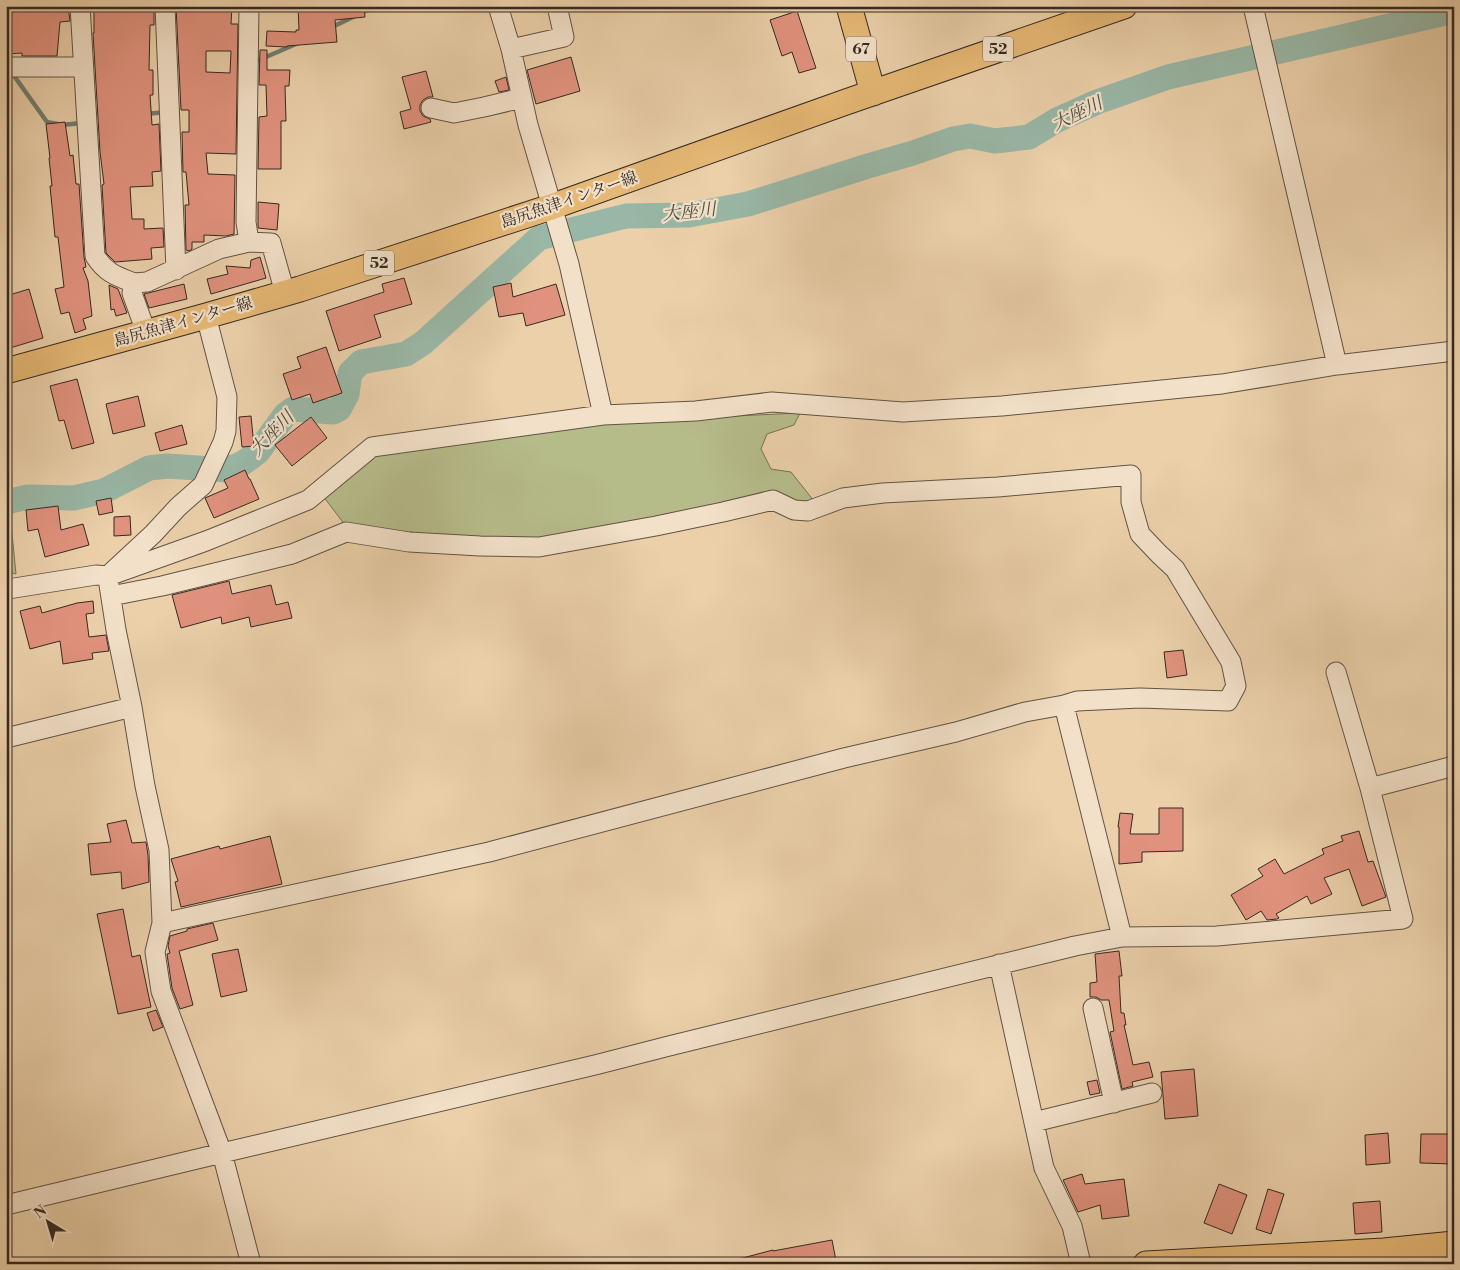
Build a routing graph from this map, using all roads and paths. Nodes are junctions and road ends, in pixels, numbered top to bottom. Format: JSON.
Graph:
{"nodes":[{"id":1,"x":80,"y":6,"type":"edge"},
{"id":2,"x":165,"y":6,"type":"edge"},
{"id":3,"x":249,"y":6,"type":"edge"},
{"id":4,"x":498,"y":6,"type":"edge"},
{"id":5,"x":557,"y":6,"type":"edge"},
{"id":6,"x":849,"y":6,"type":"edge"},
{"id":7,"x":1253,"y":6,"type":"edge"},
{"id":8,"x":1120,"y":7,"type":"edge"},
{"id":9,"x":511,"y":49,"type":"junction"},
{"id":10,"x":82,"y":66,"type":"junction"},
{"id":11,"x":6,"y":68,"type":"edge"},
{"id":12,"x":873,"y":92,"type":"junction"},
{"id":13,"x":522,"y":98,"type":"junction"},
{"id":14,"x":431,"y":108,"type":"dead end"},
{"id":15,"x":551,"y":207,"type":"junction"},
{"id":16,"x":249,"y":242,"type":"junction"},
{"id":17,"x":176,"y":270,"type":"junction"},
{"id":18,"x":134,"y":283,"type":"junction"},
{"id":19,"x":285,"y":293,"type":"junction"},
{"id":20,"x":206,"y":316,"type":"junction"},
{"id":21,"x":146,"y":332,"type":"junction"},
{"id":22,"x":1454,"y":351,"type":"edge"},
{"id":23,"x":1337,"y":365,"type":"junction"},
{"id":24,"x":6,"y":371,"type":"edge"},
{"id":25,"x":603,"y":415,"type":"junction"},
{"id":26,"x":108,"y":576,"type":"junction"},
{"id":27,"x":6,"y":588,"type":"edge"},
{"id":28,"x":111,"y":596,"type":"junction"},
{"id":29,"x":1336,"y":672,"type":"dead end"},
{"id":30,"x":1064,"y":704,"type":"junction"},
{"id":31,"x":132,"y":707,"type":"junction"},
{"id":32,"x":6,"y":738,"type":"edge"},
{"id":33,"x":1454,"y":766,"type":"edge"},
{"id":34,"x":1370,"y":788,"type":"junction"},
{"id":35,"x":162,"y":923,"type":"junction"},
{"id":36,"x":1122,"y":937,"type":"junction"},
{"id":37,"x":999,"y":964,"type":"junction"},
{"id":38,"x":1093,"y":1008,"type":"dead end"},
{"id":39,"x":1152,"y":1093,"type":"dead end"},
{"id":40,"x":1114,"y":1102,"type":"junction"},
{"id":41,"x":1034,"y":1122,"type":"junction"},
{"id":42,"x":222,"y":1153,"type":"junction"},
{"id":43,"x":6,"y":1205,"type":"edge"},
{"id":44,"x":1454,"y":1244,"type":"edge"},
{"id":45,"x":1259,"y":1260,"type":"edge"},
{"id":46,"x":250,"y":1264,"type":"edge"},
{"id":47,"x":1081,"y":1264,"type":"edge"},
{"id":48,"x":1146,"y":1264,"type":"edge"}],
"edges":[{"from":1,"to":10,"type":"street"},
{"from":2,"to":17,"type":"street"},
{"from":3,"to":16,"type":"street"},
{"from":4,"to":9,"type":"street"},
{"from":5,"to":9,"type":"street"},
{"from":6,"to":12,"type":"main road","number":"67"},
{"from":7,"to":23,"type":"street"},
{"from":8,"to":12,"type":"main road","name":"島尻魚津インター線","number":"52"},
{"from":9,"to":13,"type":"street"},
{"from":10,"to":11,"type":"street"},
{"from":10,"to":18,"type":"street"},
{"from":12,"to":15,"type":"main road","name":"島尻魚津インター線","number":"52"},
{"from":13,"to":14,"type":"street"},
{"from":13,"to":15,"type":"street"},
{"from":15,"to":19,"type":"main road","name":"島尻魚津インター線","number":"52"},
{"from":15,"to":25,"type":"street"},
{"from":16,"to":17,"type":"street"},
{"from":16,"to":19,"type":"street"},
{"from":17,"to":18,"type":"street"},
{"from":18,"to":21,"type":"street"},
{"from":19,"to":20,"type":"main road","name":"島尻魚津インター線","number":"52"},
{"from":20,"to":21,"type":"main road","name":"島尻魚津インター線","number":"52"},
{"from":20,"to":26,"type":"street"},
{"from":21,"to":24,"type":"main road","name":"島尻魚津インター線","number":"52"},
{"from":22,"to":23,"type":"street"},
{"from":23,"to":25,"type":"street"},
{"from":25,"to":26,"type":"street"},
{"from":26,"to":27,"type":"street"},
{"from":26,"to":28,"type":"street"},
{"from":28,"to":30,"type":"street"},
{"from":28,"to":31,"type":"street"},
{"from":29,"to":34,"type":"street"},
{"from":30,"to":35,"type":"street"},
{"from":30,"to":36,"type":"street"},
{"from":31,"to":32,"type":"street"},
{"from":31,"to":35,"type":"street"},
{"from":33,"to":34,"type":"street"},
{"from":34,"to":36,"type":"street"},
{"from":35,"to":42,"type":"street"},
{"from":36,"to":37,"type":"street"},
{"from":37,"to":41,"type":"street"},
{"from":37,"to":42,"type":"street"},
{"from":38,"to":40,"type":"street"},
{"from":39,"to":40,"type":"street"},
{"from":40,"to":41,"type":"street"},
{"from":41,"to":47,"type":"street"},
{"from":42,"to":43,"type":"street"},
{"from":42,"to":46,"type":"street"},
{"from":44,"to":45,"type":"main road"},
{"from":45,"to":48,"type":"main road"}]}
